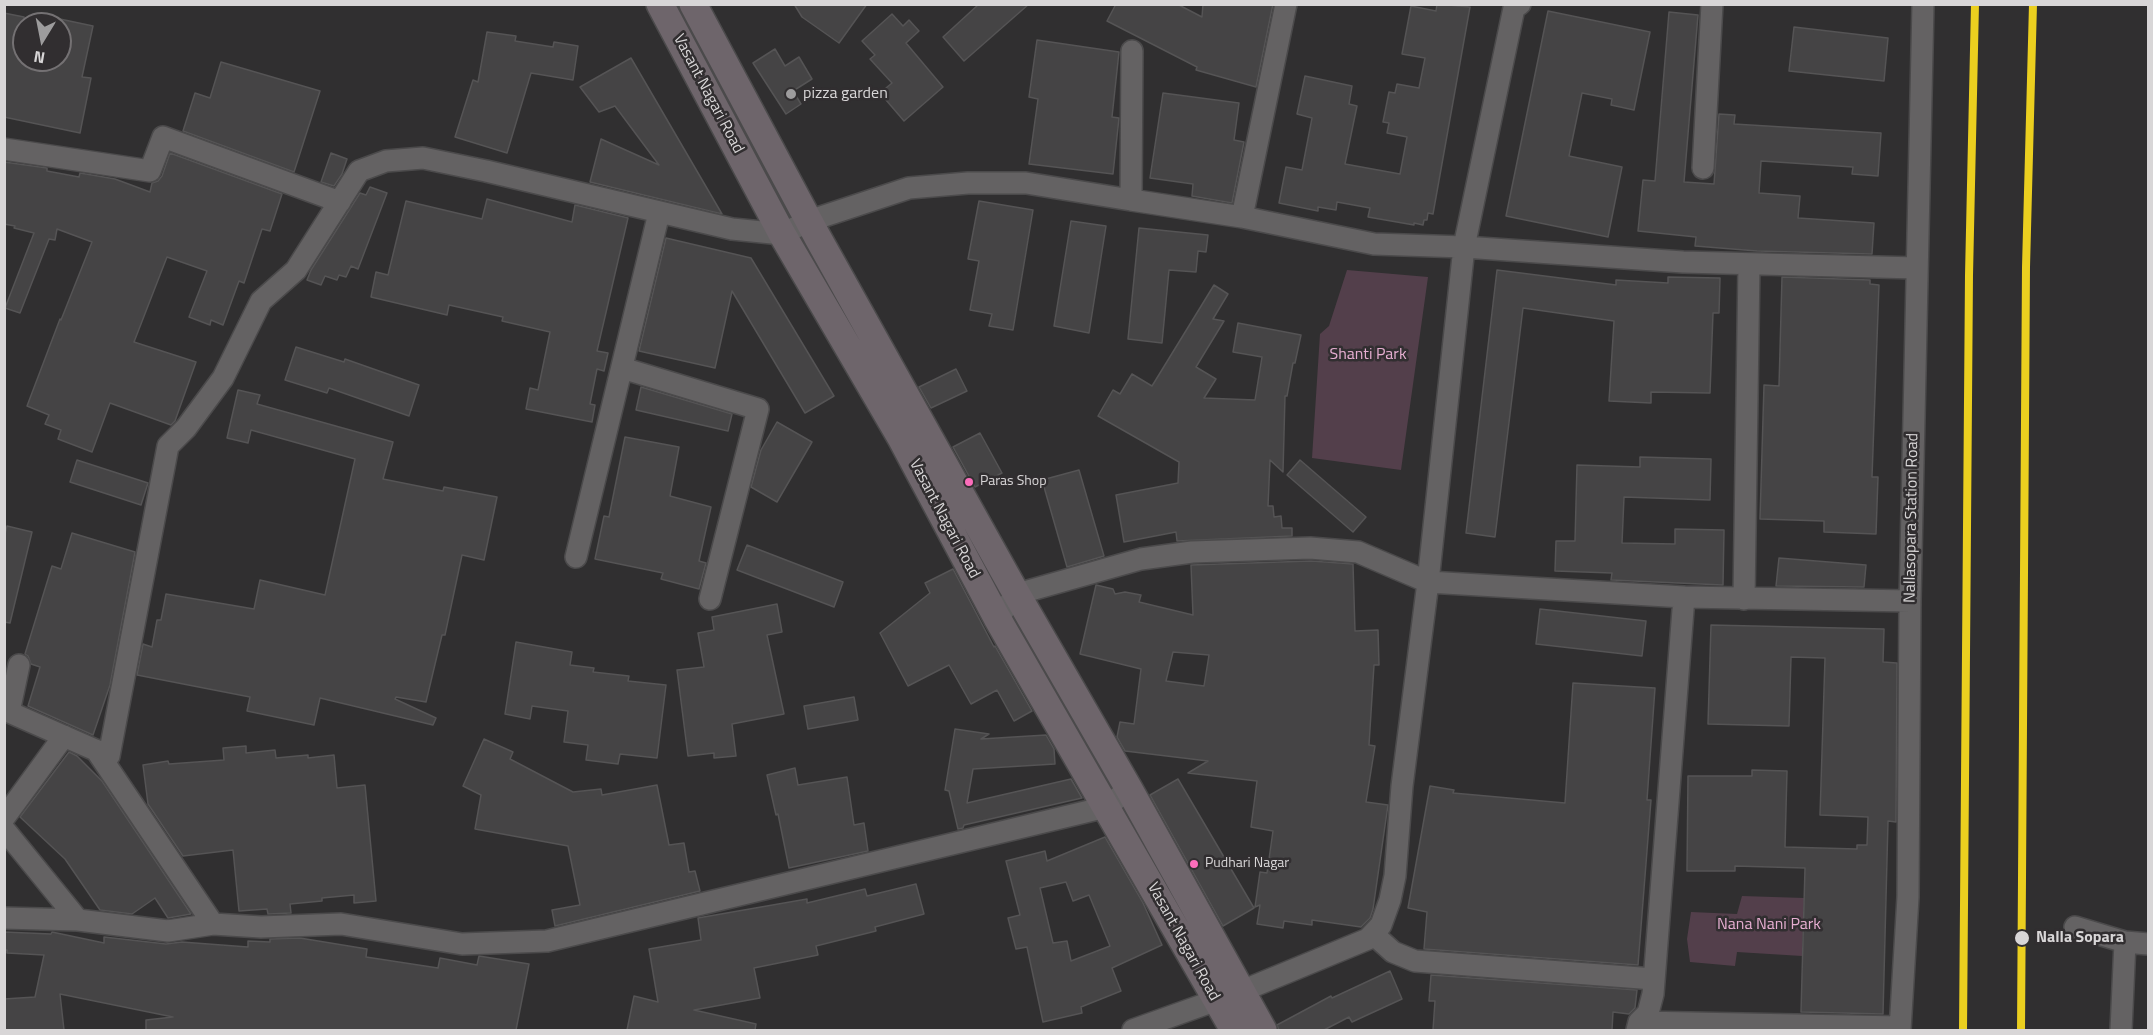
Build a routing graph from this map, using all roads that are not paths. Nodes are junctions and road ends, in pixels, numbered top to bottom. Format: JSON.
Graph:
{"nodes":[{"id":1,"x":660,"y":4,"type":"edge"},
{"id":2,"x":693,"y":4,"type":"edge"},
{"id":3,"x":1286,"y":4,"type":"edge"},
{"id":4,"x":1712,"y":4,"type":"edge"},
{"id":5,"x":1923,"y":4,"type":"edge"},
{"id":6,"x":1510,"y":6,"type":"edge"},
{"id":7,"x":1132,"y":51,"type":"dead end"},
{"id":8,"x":4,"y":149,"type":"edge"},
{"id":9,"x":1703,"y":168,"type":"dead end"},
{"id":10,"x":1131,"y":200,"type":"junction"},
{"id":11,"x":340,"y":202,"type":"junction"},
{"id":12,"x":659,"y":213,"type":"junction"},
{"id":13,"x":1242,"y":217,"type":"junction"},
{"id":14,"x":809,"y":221,"type":"junction"},
{"id":15,"x":782,"y":234,"type":"junction"},
{"id":16,"x":1464,"y":247,"type":"junction"},
{"id":17,"x":1749,"y":264,"type":"junction"},
{"id":18,"x":1917,"y":268,"type":"junction"},
{"id":19,"x":622,"y":368,"type":"junction"},
{"id":20,"x":576,"y":557,"type":"dead end"},
{"id":21,"x":1428,"y":582,"type":"junction"},
{"id":22,"x":1017,"y":594,"type":"junction"},
{"id":23,"x":1684,"y":597,"type":"junction"},
{"id":24,"x":710,"y":599,"type":"dead end"},
{"id":25,"x":1744,"y":599,"type":"junction"},
{"id":26,"x":1910,"y":601,"type":"junction"},
{"id":27,"x":998,"y":618,"type":"junction"},
{"id":28,"x":19,"y":665,"type":"dead end"},
{"id":29,"x":64,"y":736,"type":"junction"},
{"id":30,"x":96,"y":750,"type":"junction"},
{"id":31,"x":1129,"y":789,"type":"junction"},
{"id":32,"x":1106,"y":807,"type":"junction"},
{"id":33,"x":4,"y":818,"type":"edge"},
{"id":34,"x":4,"y":828,"type":"edge"},
{"id":35,"x":4,"y":918,"type":"edge"},
{"id":36,"x":78,"y":921,"type":"junction"},
{"id":37,"x":213,"y":924,"type":"junction"},
{"id":38,"x":2075,"y":927,"type":"dead end"},
{"id":39,"x":1373,"y":934,"type":"junction"},
{"id":40,"x":2125,"y":942,"type":"junction"},
{"id":41,"x":2148,"y":944,"type":"edge"},
{"id":42,"x":1654,"y":980,"type":"junction"},
{"id":43,"x":1242,"y":991,"type":"junction"},
{"id":44,"x":1216,"y":1000,"type":"junction"},
{"id":45,"x":1638,"y":1026,"type":"edge"},
{"id":46,"x":1900,"y":1029,"type":"edge"},
{"id":47,"x":1133,"y":1030,"type":"edge"},
{"id":48,"x":1234,"y":1030,"type":"edge"},
{"id":49,"x":1263,"y":1030,"type":"edge"},
{"id":50,"x":2121,"y":1030,"type":"edge"}],
"edges":[{"from":1,"to":15,"type":"main road","name":"Vasant Nagari Road"},
{"from":2,"to":14,"type":"main road","name":"Vasant Nagari Road"},
{"from":3,"to":13,"type":"street"},
{"from":4,"to":9,"type":"street"},
{"from":5,"to":18,"type":"street","name":"Nallasopara Station Road"},
{"from":6,"to":16,"type":"street"},
{"from":7,"to":10,"type":"street"},
{"from":8,"to":11,"type":"street"},
{"from":10,"to":13,"type":"street"},
{"from":10,"to":14,"type":"street"},
{"from":11,"to":12,"type":"street"},
{"from":11,"to":30,"type":"street"},
{"from":12,"to":15,"type":"street"},
{"from":12,"to":19,"type":"street"},
{"from":13,"to":16,"type":"street"},
{"from":14,"to":15,"type":"street"},
{"from":14,"to":22,"type":"main road","name":"Vasant Nagari Road"},
{"from":15,"to":27,"type":"main road","name":"Vasant Nagari Road"},
{"from":16,"to":17,"type":"street"},
{"from":16,"to":21,"type":"street"},
{"from":17,"to":18,"type":"street"},
{"from":17,"to":25,"type":"street"},
{"from":18,"to":26,"type":"street","name":"Nallasopara Station Road"},
{"from":19,"to":20,"type":"street"},
{"from":19,"to":24,"type":"street"},
{"from":21,"to":22,"type":"street"},
{"from":21,"to":23,"type":"street"},
{"from":21,"to":39,"type":"street"},
{"from":22,"to":27,"type":"street"},
{"from":22,"to":31,"type":"main road","name":"Vasant Nagari Road"},
{"from":23,"to":25,"type":"street"},
{"from":23,"to":42,"type":"street"},
{"from":25,"to":26,"type":"street"},
{"from":26,"to":46,"type":"street","name":"Nallasopara Station Road"},
{"from":27,"to":32,"type":"main road","name":"Vasant Nagari Road"},
{"from":28,"to":29,"type":"street"},
{"from":29,"to":30,"type":"street"},
{"from":29,"to":33,"type":"street"},
{"from":30,"to":37,"type":"street"},
{"from":31,"to":32,"type":"street"},
{"from":31,"to":43,"type":"main road","name":"Vasant Nagari Road"},
{"from":32,"to":37,"type":"street"},
{"from":32,"to":44,"type":"main road","name":"Vasant Nagari Road"},
{"from":34,"to":36,"type":"street"},
{"from":35,"to":36,"type":"street"},
{"from":36,"to":37,"type":"street"},
{"from":38,"to":40,"type":"street"},
{"from":39,"to":42,"type":"street"},
{"from":39,"to":43,"type":"street"},
{"from":40,"to":41,"type":"street"},
{"from":40,"to":50,"type":"street"},
{"from":42,"to":45,"type":"street"},
{"from":43,"to":44,"type":"street"},
{"from":43,"to":49,"type":"main road","name":"Vasant Nagari Road"},
{"from":44,"to":47,"type":"street"},
{"from":44,"to":48,"type":"main road","name":"Vasant Nagari Road"},
{"from":45,"to":46,"type":"street"}]}
